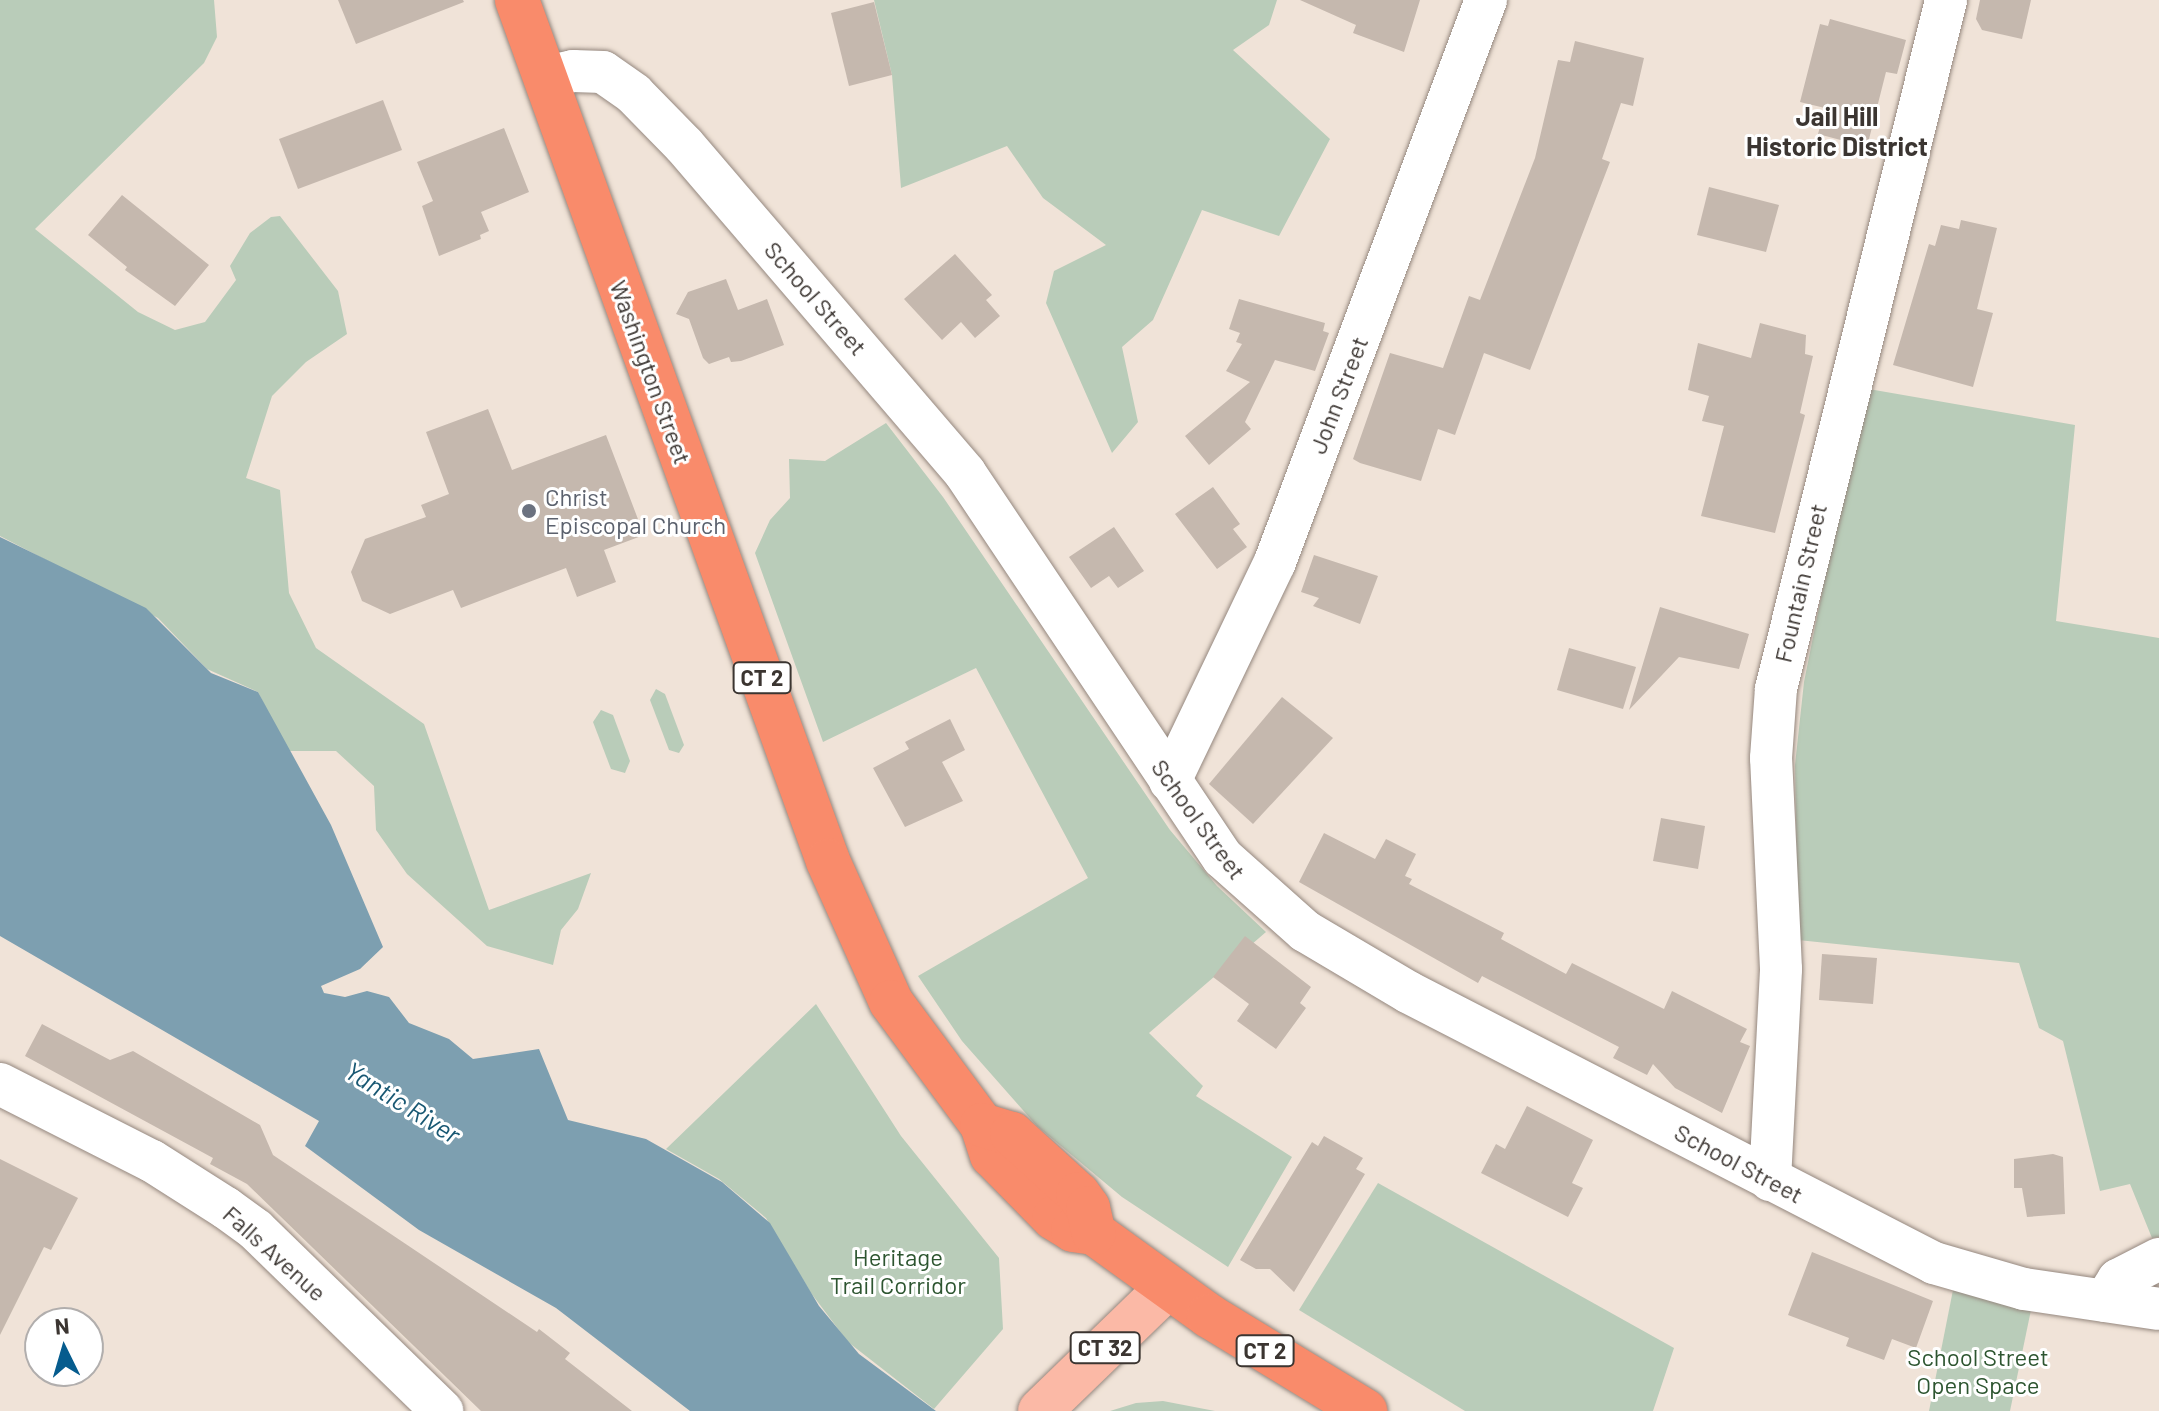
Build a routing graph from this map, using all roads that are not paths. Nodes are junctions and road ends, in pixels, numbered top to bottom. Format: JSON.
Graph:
{"nodes":[{"id":1,"x":517,"y":0,"type":"edge"},
{"id":2,"x":1486,"y":0,"type":"edge"},
{"id":3,"x":1946,"y":0,"type":"edge"},
{"id":4,"x":545,"y":77,"type":"junction"},
{"id":5,"x":1170,"y":781,"type":"junction"},
{"id":6,"x":0,"y":1084,"type":"edge"},
{"id":7,"x":1770,"y":1180,"type":"junction"},
{"id":8,"x":2159,"y":1259,"type":"edge"},
{"id":9,"x":1167,"y":1288,"type":"junction"},
{"id":10,"x":2105,"y":1301,"type":"junction"},
{"id":11,"x":2159,"y":1309,"type":"edge"},
{"id":12,"x":1041,"y":1409,"type":"edge"},
{"id":13,"x":442,"y":1411,"type":"edge"},
{"id":14,"x":1365,"y":1411,"type":"edge"}],
"edges":[{"from":1,"to":4,"type":"highway","name":"Washington Street","number":"CT 2"},
{"from":2,"to":5,"type":"street","name":"John Street"},
{"from":3,"to":7,"type":"street","name":"Fountain Street"},
{"from":4,"to":5,"type":"street","name":"School Street"},
{"from":4,"to":9,"type":"highway","name":"Washington Street","number":"CT 2"},
{"from":5,"to":7,"type":"street","name":"School Street"},
{"from":6,"to":13,"type":"street","name":"Falls Avenue"},
{"from":7,"to":10,"type":"street","name":"School Street"},
{"from":8,"to":10,"type":"street"},
{"from":9,"to":12,"type":"main road","number":"CT 32"},
{"from":9,"to":14,"type":"highway","name":"Washington Street","number":"CT 2"},
{"from":10,"to":11,"type":"street","name":"School Street"}]}
